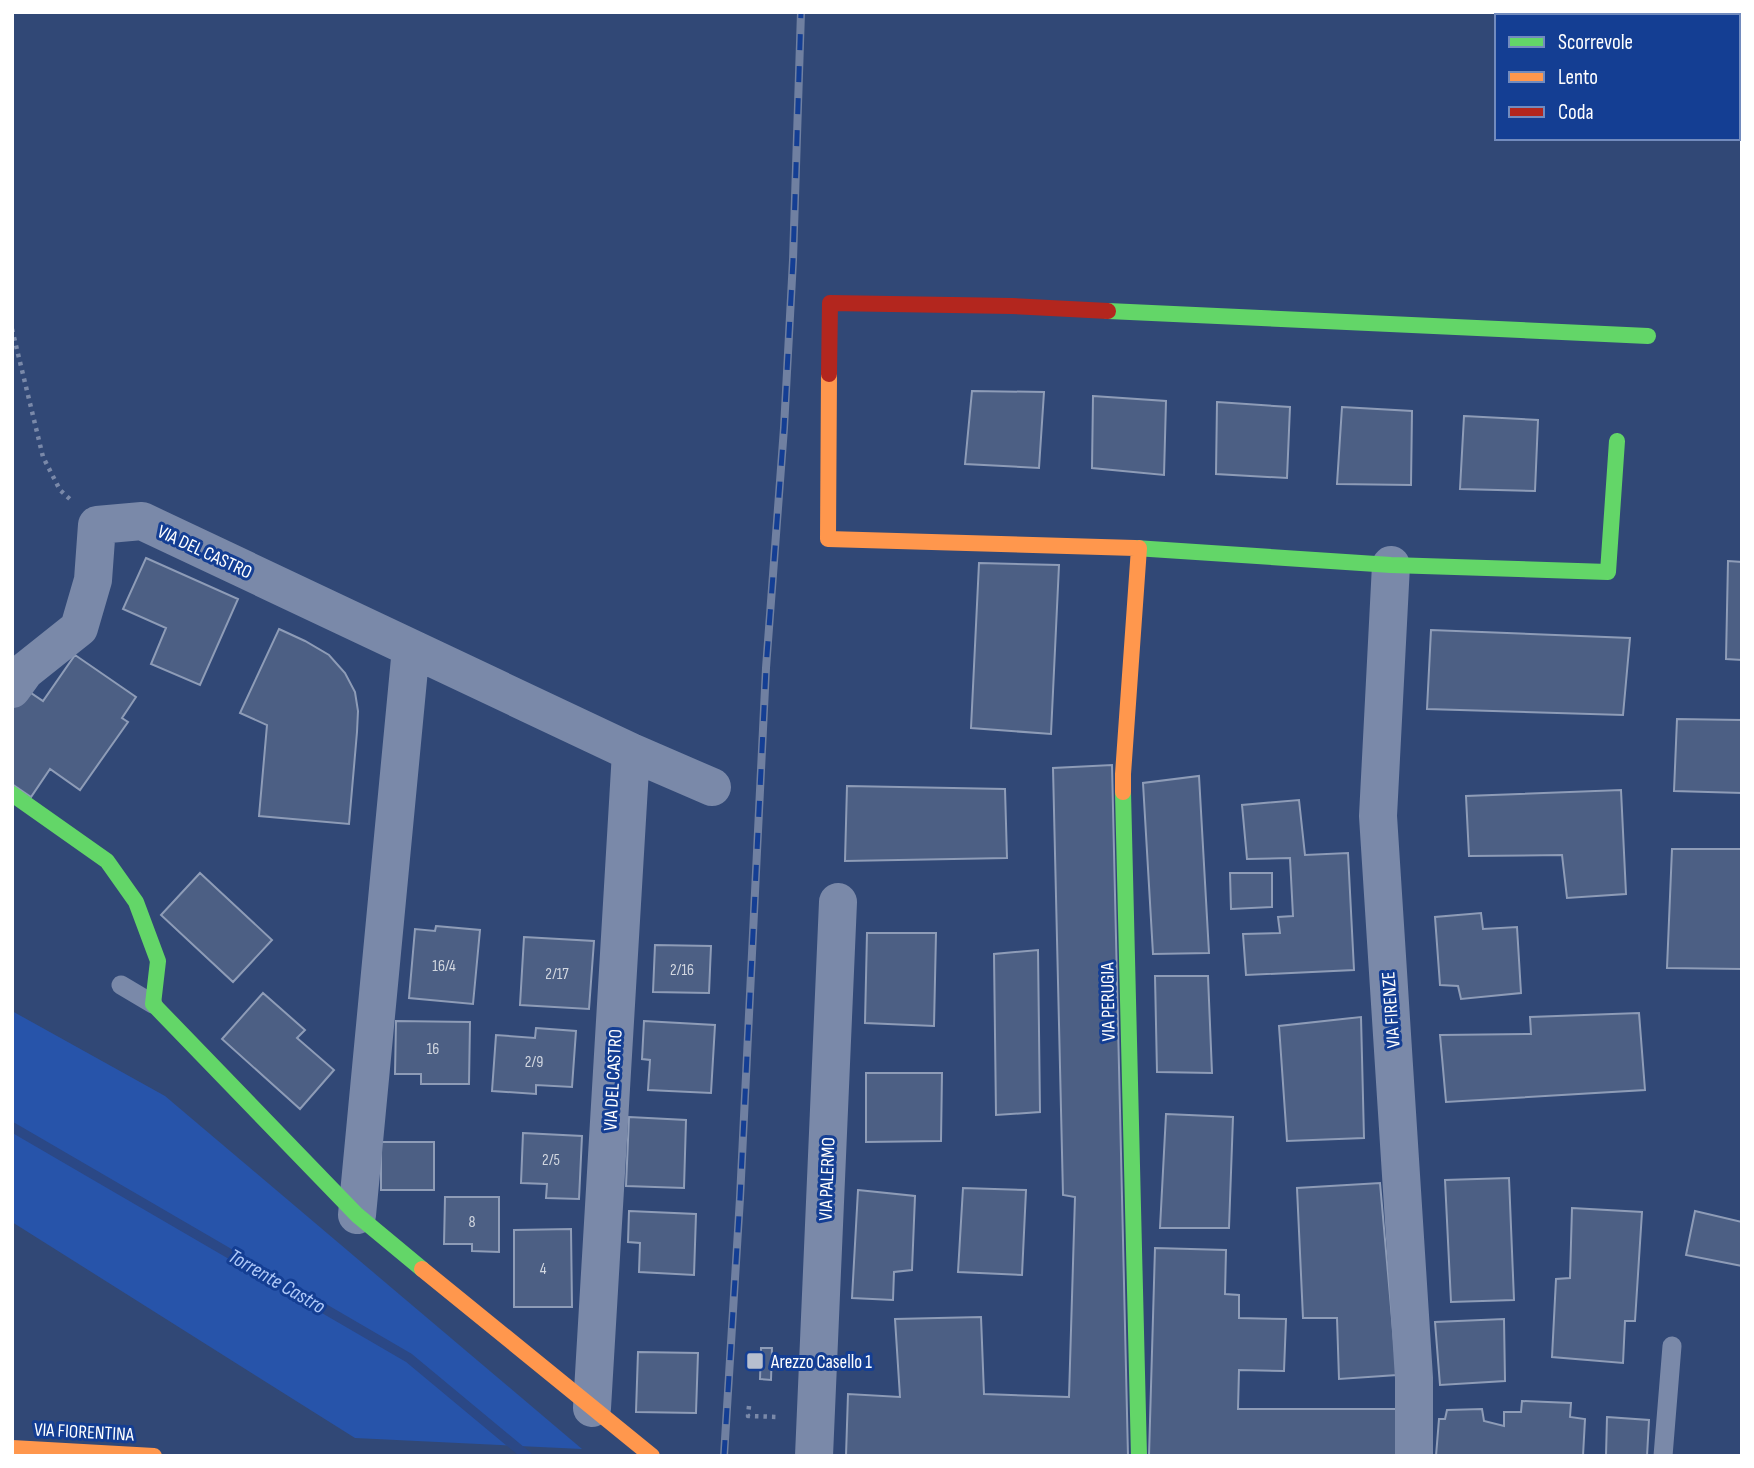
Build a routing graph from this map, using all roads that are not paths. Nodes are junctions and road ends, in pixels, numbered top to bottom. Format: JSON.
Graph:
{"nodes":[{"id":1,"x":1648,"y":336,"type":"dead end"},
{"id":2,"x":1617,"y":441,"type":"dead end"},
{"id":3,"x":1139,"y":548,"type":"junction"},
{"id":4,"x":1391,"y":565,"type":"junction"},
{"id":5,"x":411,"y":648,"type":"junction"},
{"id":6,"x":12,"y":689,"type":"edge"},
{"id":7,"x":631,"y":752,"type":"junction"},
{"id":8,"x":712,"y":787,"type":"dead end"},
{"id":9,"x":12,"y":794,"type":"edge"},
{"id":10,"x":838,"y":902,"type":"dead end"},
{"id":11,"x":121,"y":985,"type":"dead end"},
{"id":12,"x":153,"y":1004,"type":"junction"},
{"id":13,"x":357,"y":1216,"type":"junction"},
{"id":14,"x":1672,"y":1346,"type":"dead end"},
{"id":15,"x":592,"y":1408,"type":"junction"},
{"id":16,"x":12,"y":1448,"type":"edge"},
{"id":17,"x":153,"y":1456,"type":"edge"},
{"id":18,"x":652,"y":1456,"type":"edge"},
{"id":19,"x":814,"y":1456,"type":"edge"},
{"id":20,"x":1139,"y":1456,"type":"edge"},
{"id":21,"x":1414,"y":1456,"type":"edge"},
{"id":22,"x":1663,"y":1456,"type":"edge"}],
"edges":[{"from":1,"to":3,"type":"street"},
{"from":2,"to":4,"type":"street"},
{"from":3,"to":4,"type":"street"},
{"from":3,"to":20,"type":"street","name":"VIA PERUGIA"},
{"from":4,"to":21,"type":"street","name":"VIA FIRENZE"},
{"from":5,"to":6,"type":"street","name":"VIA DEL CASTRO"},
{"from":5,"to":7,"type":"street","name":"VIA DEL CASTRO"},
{"from":5,"to":13,"type":"street"},
{"from":7,"to":8,"type":"street","name":"VIA DEL CASTRO"},
{"from":7,"to":15,"type":"street","name":"VIA DEL CASTRO"},
{"from":9,"to":12,"type":"street"},
{"from":10,"to":19,"type":"street","name":"VIA PALERMO"},
{"from":11,"to":12,"type":"lane"},
{"from":12,"to":13,"type":"street"},
{"from":13,"to":15,"type":"street"},
{"from":14,"to":22,"type":"lane"},
{"from":15,"to":18,"type":"street"},
{"from":16,"to":17,"type":"street","name":"VIA FIORENTINA"}]}
